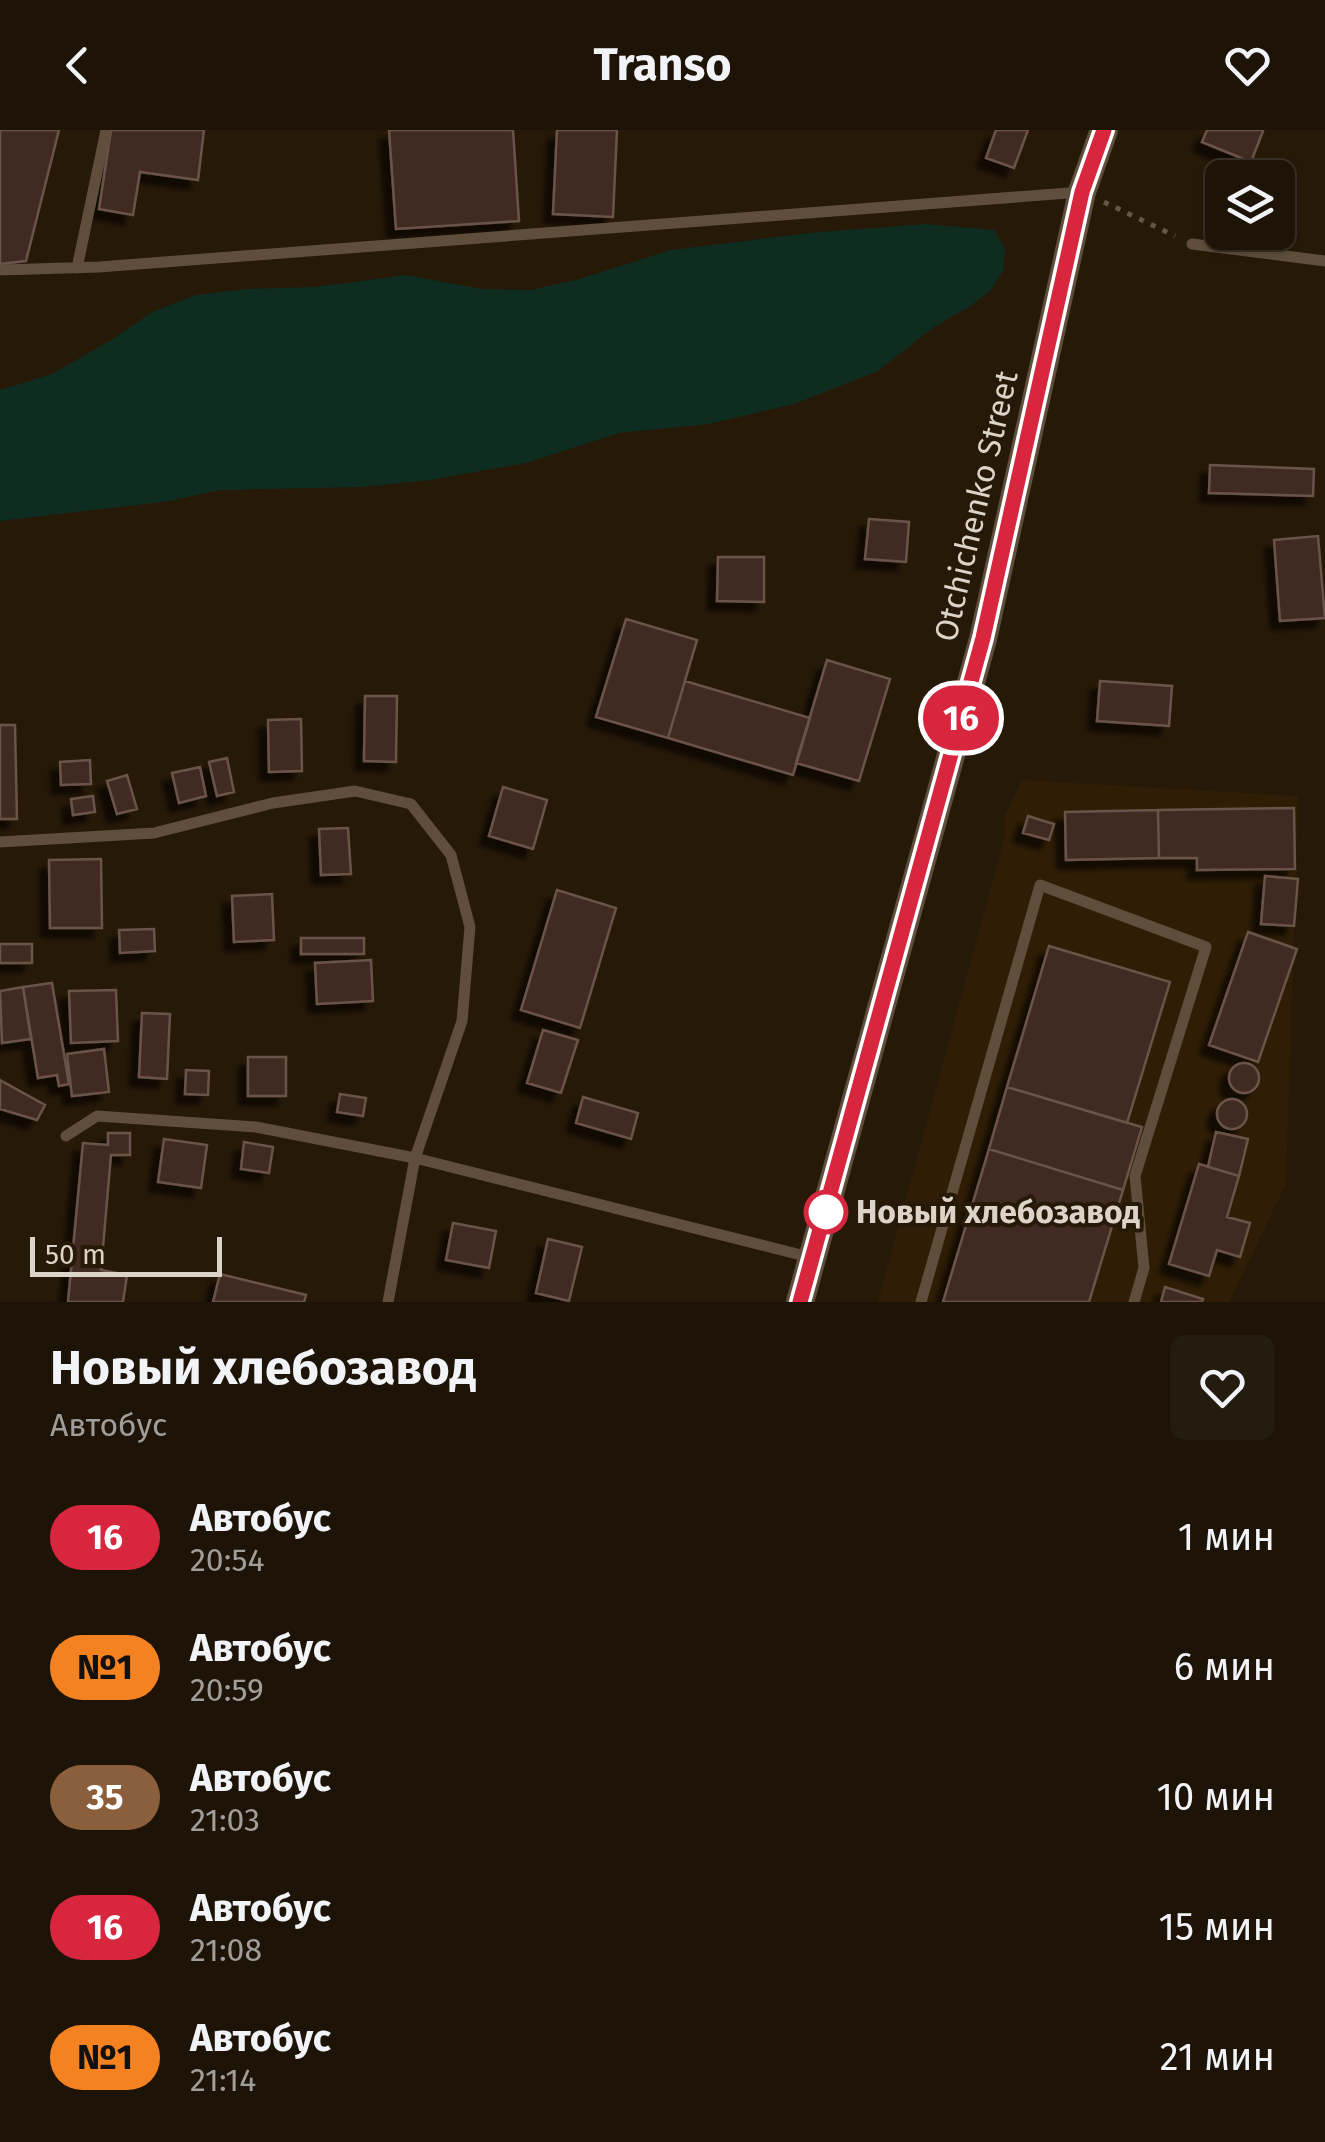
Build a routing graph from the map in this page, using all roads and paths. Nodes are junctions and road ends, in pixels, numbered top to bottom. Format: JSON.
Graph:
{"nodes":[{"id":1,"x":106,"y":130,"type":"edge"},
{"id":2,"x":1104,"y":130,"type":"edge"},
{"id":3,"x":1082,"y":192,"type":"junction"},
{"id":4,"x":1192,"y":244,"type":"joint"},
{"id":5,"x":1325,"y":261,"type":"edge"},
{"id":6,"x":77,"y":268,"type":"junction"},
{"id":7,"x":0,"y":270,"type":"edge"},
{"id":8,"x":0,"y":842,"type":"edge"},
{"id":9,"x":66,"y":1136,"type":"dead end"},
{"id":10,"x":415,"y":1158,"type":"junction"},
{"id":11,"x":813,"y":1258,"type":"junction"},
{"id":12,"x":388,"y":1302,"type":"edge"},
{"id":13,"x":800,"y":1302,"type":"edge"},
{"id":14,"x":920,"y":1302,"type":"edge"},
{"id":15,"x":1134,"y":1302,"type":"edge"}],
"edges":[{"from":1,"to":6,"type":"lane"},
{"from":2,"to":3,"type":"street","name":"Otchichenko Street"},
{"from":3,"to":4,"type":"path"},
{"from":3,"to":6,"type":"lane"},
{"from":3,"to":11,"type":"street","name":"Otchichenko Street"},
{"from":4,"to":5,"type":"lane"},
{"from":6,"to":7,"type":"lane"},
{"from":8,"to":10,"type":"lane"},
{"from":9,"to":10,"type":"lane"},
{"from":10,"to":11,"type":"lane"},
{"from":10,"to":12,"type":"lane"},
{"from":11,"to":13,"type":"street","name":"Otchichenko Street"},
{"from":14,"to":15,"type":"lane"}]}
